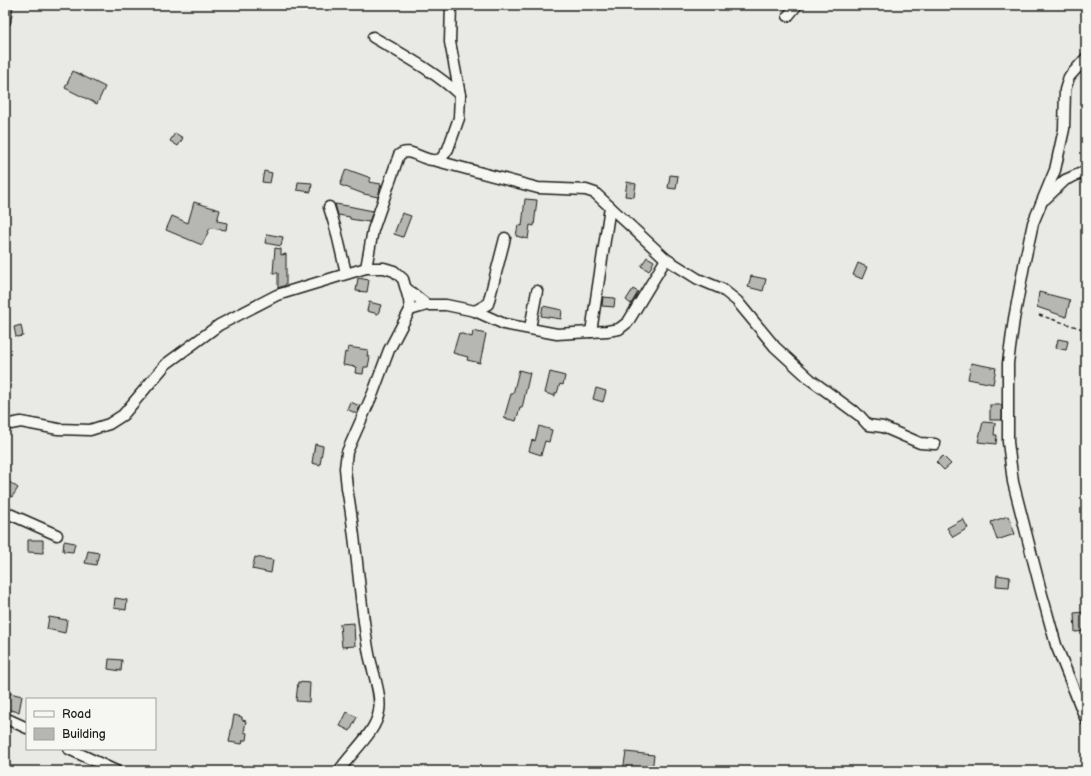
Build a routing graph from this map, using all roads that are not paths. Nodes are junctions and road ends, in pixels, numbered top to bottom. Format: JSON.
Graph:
{"nodes":[{"id":1,"x":7,"y":5,"type":"edge"},
{"id":2,"x":451,"y":5,"type":"edge"},
{"id":3,"x":797,"y":5,"type":"edge"},
{"id":4,"x":788,"y":16,"type":"dead end"},
{"id":5,"x":5,"y":20,"type":"edge"},
{"id":6,"x":373,"y":38,"type":"dead end"},
{"id":7,"x":1086,"y":58,"type":"edge"},
{"id":8,"x":460,"y":95,"type":"junction"},
{"id":9,"x":438,"y":161,"type":"junction"},
{"id":10,"x":1086,"y":171,"type":"edge"},
{"id":11,"x":1044,"y":200,"type":"junction"},
{"id":12,"x":329,"y":207,"type":"dead end"},
{"id":13,"x":610,"y":207,"type":"junction"},
{"id":14,"x":505,"y":238,"type":"dead end"},
{"id":15,"x":666,"y":259,"type":"junction"},
{"id":16,"x":366,"y":268,"type":"junction"},
{"id":17,"x":346,"y":273,"type":"junction"},
{"id":18,"x":407,"y":289,"type":"junction"},
{"id":19,"x":537,"y":291,"type":"dead end"},
{"id":20,"x":427,"y":305,"type":"junction"},
{"id":21,"x":410,"y":310,"type":"junction"},
{"id":22,"x":475,"y":311,"type":"junction"},
{"id":23,"x":530,"y":328,"type":"junction"},
{"id":24,"x":591,"y":332,"type":"junction"},
{"id":25,"x":5,"y":425,"type":"edge"},
{"id":26,"x":935,"y":444,"type":"dead end"},
{"id":27,"x":5,"y":512,"type":"edge"},
{"id":28,"x":57,"y":535,"type":"dead end"},
{"id":29,"x":5,"y":718,"type":"edge"},
{"id":30,"x":1086,"y":720,"type":"edge"},
{"id":31,"x":26,"y":728,"type":"edge"},
{"id":32,"x":72,"y":750,"type":"edge"},
{"id":33,"x":96,"y":763,"type":"junction"},
{"id":34,"x":105,"y":771,"type":"edge"},
{"id":35,"x":116,"y":771,"type":"edge"},
{"id":36,"x":339,"y":771,"type":"edge"}],
"edges":[{"from":1,"to":5,"type":"street"},
{"from":2,"to":8,"type":"street"},
{"from":3,"to":4,"type":"street"},
{"from":6,"to":8,"type":"street"},
{"from":7,"to":11,"type":"street"},
{"from":8,"to":9,"type":"street"},
{"from":9,"to":13,"type":"street"},
{"from":9,"to":16,"type":"street"},
{"from":10,"to":11,"type":"street"},
{"from":11,"to":30,"type":"street"},
{"from":12,"to":17,"type":"street"},
{"from":13,"to":15,"type":"street"},
{"from":13,"to":24,"type":"street"},
{"from":14,"to":22,"type":"street"},
{"from":15,"to":24,"type":"street"},
{"from":15,"to":26,"type":"street"},
{"from":16,"to":17,"type":"street"},
{"from":16,"to":18,"type":"street"},
{"from":17,"to":25,"type":"street"},
{"from":18,"to":20,"type":"street"},
{"from":18,"to":21,"type":"street"},
{"from":19,"to":23,"type":"street"},
{"from":20,"to":21,"type":"street"},
{"from":20,"to":22,"type":"street"},
{"from":21,"to":36,"type":"street"},
{"from":22,"to":23,"type":"street"},
{"from":23,"to":24,"type":"street"},
{"from":27,"to":28,"type":"street"},
{"from":29,"to":31,"type":"street"},
{"from":32,"to":33,"type":"street"},
{"from":33,"to":34,"type":"street"},
{"from":33,"to":35,"type":"street"}]}
